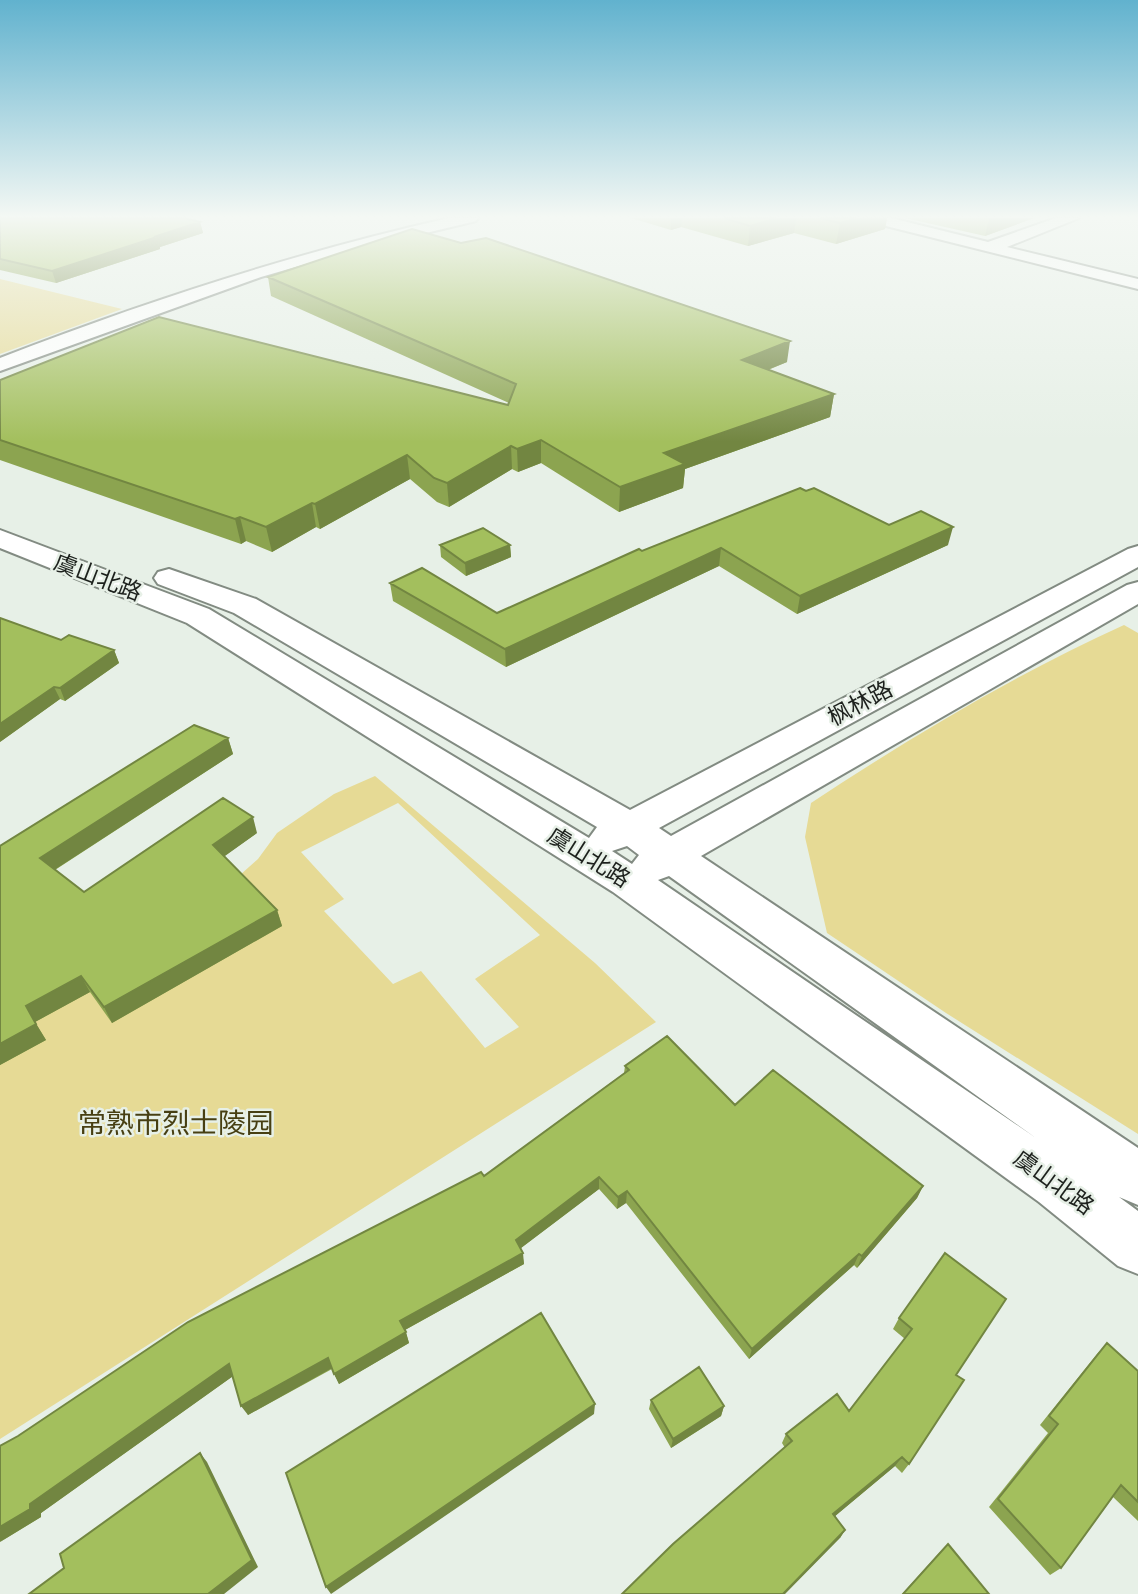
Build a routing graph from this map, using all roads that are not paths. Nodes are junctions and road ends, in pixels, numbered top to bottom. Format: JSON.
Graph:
{"nodes":[{"id":1,"x":197,"y":292,"type":"edge"},
{"id":2,"x":0,"y":365,"type":"edge"},
{"id":3,"x":0,"y":514,"type":"edge"},
{"id":4,"x":0,"y":538,"type":"edge"},
{"id":5,"x":1138,"y":555,"type":"edge"},
{"id":6,"x":1138,"y":591,"type":"edge"},
{"id":7,"x":627,"y":826,"type":"junction"},
{"id":8,"x":584,"y":854,"type":"junction"},
{"id":9,"x":670,"y":856,"type":"junction"},
{"id":10,"x":628,"y":881,"type":"junction"},
{"id":11,"x":1138,"y":1179,"type":"edge"},
{"id":12,"x":1138,"y":1246,"type":"edge"}],
"edges":[{"from":1,"to":2,"type":"main road"},
{"from":3,"to":7,"type":"main road","name":"虞山北路"},
{"from":4,"to":8,"type":"main road","name":"虞山北路"},
{"from":5,"to":7,"type":"main road","name":"枫林路"},
{"from":6,"to":9,"type":"main road","name":"枫林路"},
{"from":7,"to":8,"type":"main road","name":"枫林路"},
{"from":7,"to":9,"type":"main road","name":"虞山北路"},
{"from":8,"to":10,"type":"main road","name":"虞山北路"},
{"from":9,"to":10,"type":"main road","name":"枫林路"},
{"from":9,"to":11,"type":"main road","name":"虞山北路"},
{"from":10,"to":12,"type":"main road","name":"虞山北路"}]}
